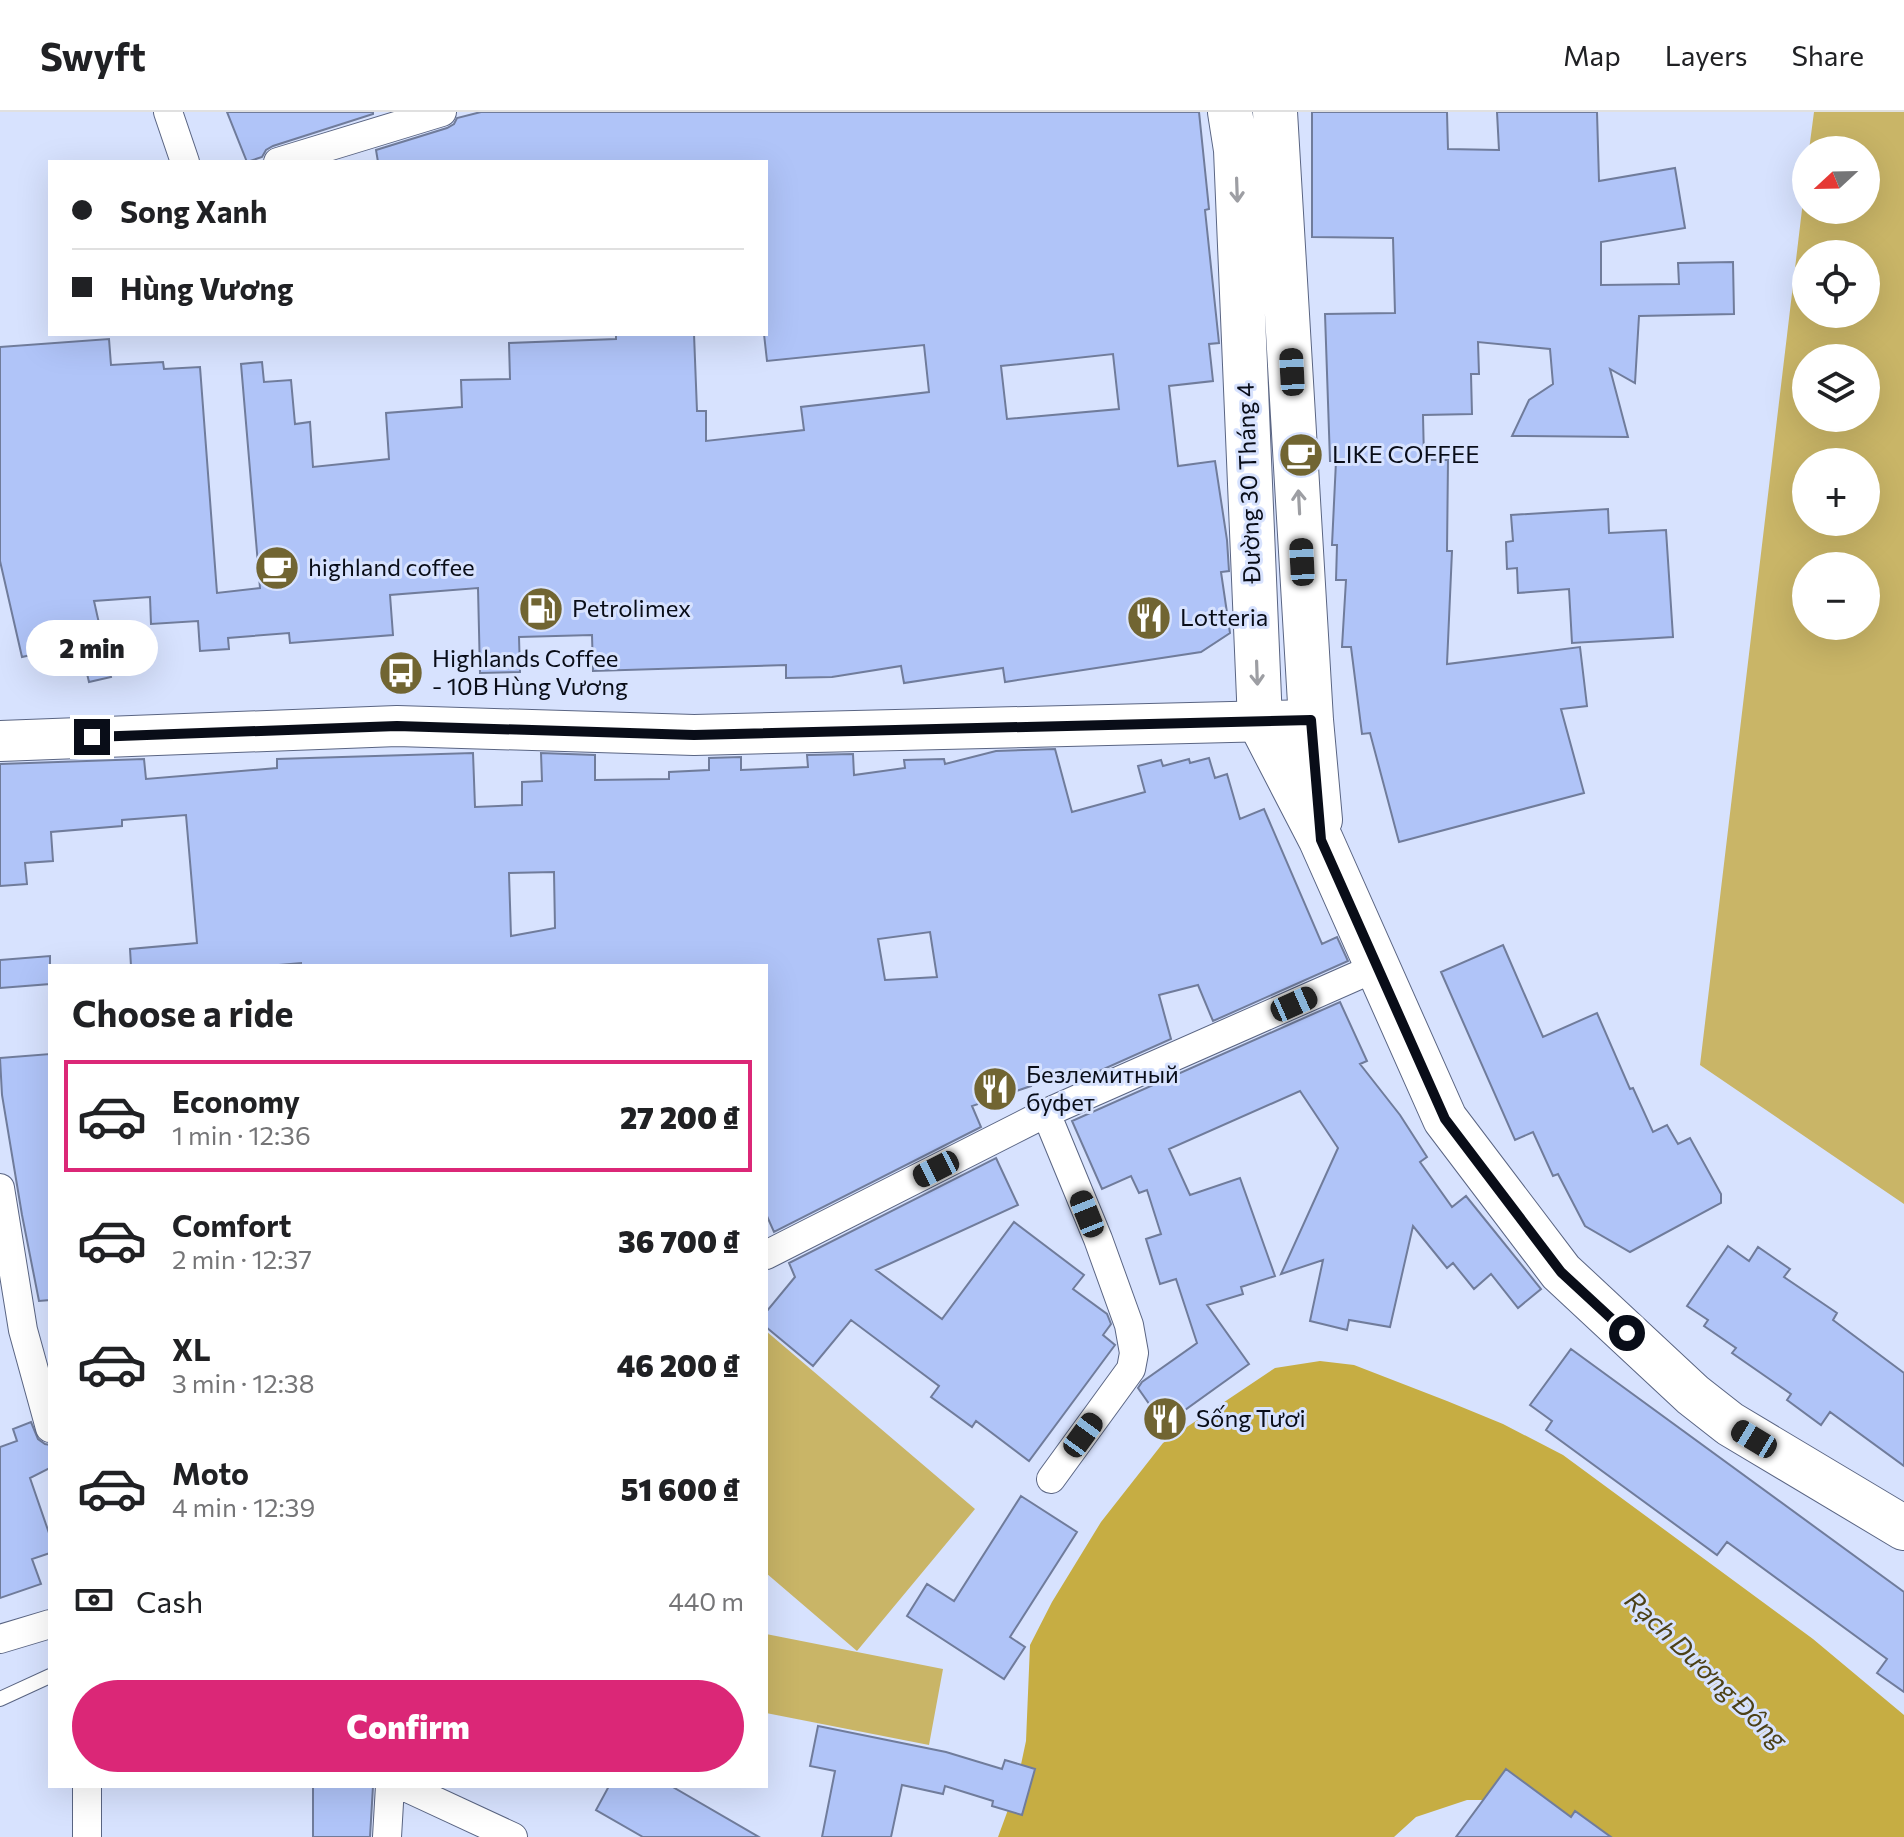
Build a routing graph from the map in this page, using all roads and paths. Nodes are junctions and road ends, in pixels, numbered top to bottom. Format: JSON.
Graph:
{"nodes":[{"id":1,"x":168,"y":112,"type":"edge"},
{"id":2,"x":442,"y":112,"type":"edge"},
{"id":3,"x":1230,"y":112,"type":"edge"},
{"id":4,"x":1275,"y":112,"type":"edge"},
{"id":5,"x":184,"y":160,"type":"edge"},
{"id":6,"x":285,"y":160,"type":"edge"},
{"id":7,"x":1290,"y":341,"type":"junction"},
{"id":8,"x":1243,"y":344,"type":"junction"},
{"id":9,"x":1311,"y":720,"type":"junction"},
{"id":10,"x":1260,"y":722,"type":"junction"},
{"id":11,"x":0,"y":741,"type":"edge"},
{"id":12,"x":1321,"y":840,"type":"junction"},
{"id":13,"x":1377,"y":967,"type":"junction"},
{"id":14,"x":1046,"y":1113,"type":"junction"},
{"id":15,"x":0,"y":1188,"type":"edge"},
{"id":16,"x":768,"y":1254,"type":"edge"},
{"id":17,"x":48,"y":1421,"type":"edge"},
{"id":18,"x":1051,"y":1479,"type":"dead end"},
{"id":19,"x":1904,"y":1528,"type":"edge"},
{"id":20,"x":48,"y":1625,"type":"edge"},
{"id":21,"x":0,"y":1639,"type":"edge"},
{"id":22,"x":48,"y":1677,"type":"edge"},
{"id":23,"x":0,"y":1699,"type":"edge"},
{"id":24,"x":87,"y":1788,"type":"edge"},
{"id":25,"x":390,"y":1788,"type":"edge"},
{"id":26,"x":407,"y":1788,"type":"edge"},
{"id":27,"x":87,"y":1837,"type":"edge"},
{"id":28,"x":387,"y":1837,"type":"edge"},
{"id":29,"x":513,"y":1837,"type":"edge"}],
"edges":[{"from":1,"to":5,"type":"street"},
{"from":2,"to":6,"type":"street"},
{"from":3,"to":8,"type":"main road","name":"Đường 30 Tháng 4","one_way":true},
{"from":4,"to":7,"type":"main road","name":"Đường 30 Tháng 4"},
{"from":7,"to":8,"type":"main road"},
{"from":9,"to":7,"type":"main road","name":"Đường 30 Tháng 4","one_way":true},
{"from":8,"to":10,"type":"main road","name":"Đường 30 Tháng 4","one_way":true},
{"from":9,"to":10,"type":"main road"},
{"from":9,"to":12,"type":"main road","name":"Đường 30 Tháng 4"},
{"from":10,"to":11,"type":"main road"},
{"from":10,"to":12,"type":"main road","name":"Đường 30 Tháng 4"},
{"from":12,"to":13,"type":"main road","name":"Đường 30 Tháng 4"},
{"from":13,"to":14,"type":"street"},
{"from":13,"to":19,"type":"main road","name":"Đường 30 Tháng 4"},
{"from":14,"to":16,"type":"street"},
{"from":14,"to":18,"type":"street"},
{"from":15,"to":17,"type":"street"},
{"from":20,"to":21,"type":"street"},
{"from":22,"to":23,"type":"lane"},
{"from":24,"to":27,"type":"street"},
{"from":25,"to":28,"type":"street"},
{"from":26,"to":29,"type":"street"}]}
